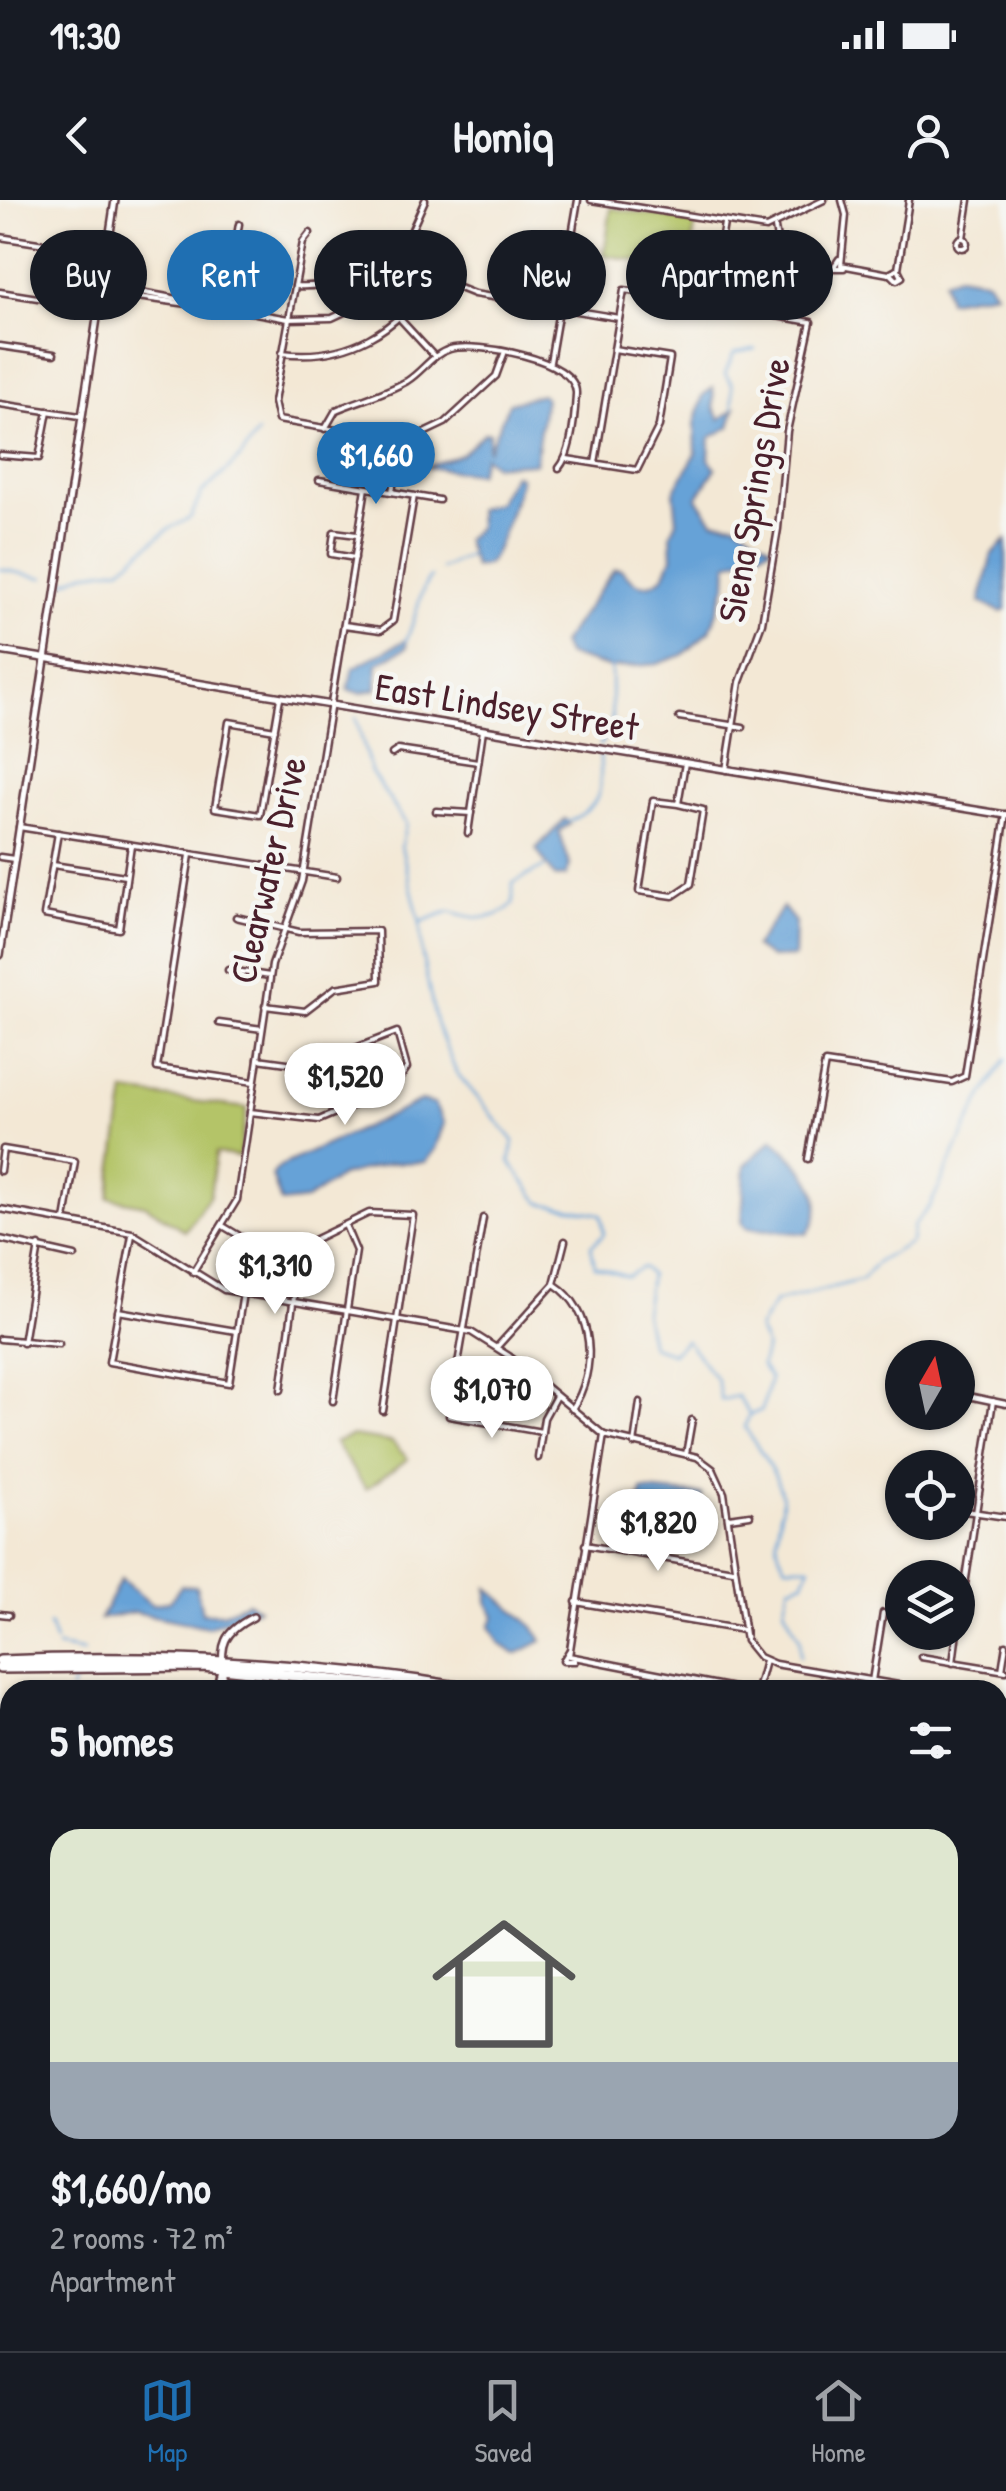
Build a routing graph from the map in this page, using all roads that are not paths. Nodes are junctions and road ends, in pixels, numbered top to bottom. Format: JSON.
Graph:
{"nodes":[{"id":1,"x":116,"y":200,"type":"edge"},
{"id":2,"x":425,"y":200,"type":"edge"},
{"id":3,"x":578,"y":200,"type":"edge"},
{"id":4,"x":590,"y":200,"type":"edge"},
{"id":5,"x":824,"y":200,"type":"edge"},
{"id":6,"x":842,"y":200,"type":"edge"},
{"id":7,"x":910,"y":200,"type":"edge"},
{"id":8,"x":969,"y":200,"type":"edge"},
{"id":9,"x":610,"y":201,"type":"edge"},
{"id":10,"x":724,"y":222,"type":"junction"},
{"id":11,"x":239,"y":224,"type":"dead end"},
{"id":12,"x":774,"y":226,"type":"junction"},
{"id":13,"x":111,"y":230,"type":"edge"},
{"id":14,"x":238,"y":230,"type":"edge"},
{"id":15,"x":413,"y":230,"type":"edge"},
{"id":16,"x":573,"y":230,"type":"edge"},
{"id":17,"x":723,"y":230,"type":"edge"},
{"id":18,"x":774,"y":230,"type":"edge"},
{"id":19,"x":310,"y":232,"type":"dead end"},
{"id":20,"x":0,"y":238,"type":"edge"},
{"id":21,"x":963,"y":238,"type":"dead end"},
{"id":22,"x":30,"y":242,"type":"edge"},
{"id":23,"x":295,"y":286,"type":"junction"},
{"id":24,"x":314,"y":286,"type":"edge"},
{"id":25,"x":294,"y":291,"type":"edge"},
{"id":26,"x":0,"y":292,"type":"edge"},
{"id":27,"x":30,"y":297,"type":"edge"},
{"id":28,"x":606,"y":316,"type":"edge"},
{"id":29,"x":619,"y":318,"type":"junction"},
{"id":30,"x":96,"y":320,"type":"edge"},
{"id":31,"x":288,"y":320,"type":"edge"},
{"id":32,"x":397,"y":320,"type":"edge"},
{"id":33,"x":400,"y":320,"type":"edge"},
{"id":34,"x":559,"y":320,"type":"edge"},
{"id":35,"x":0,"y":346,"type":"edge"},
{"id":36,"x":614,"y":348,"type":"junction"},
{"id":37,"x":282,"y":353,"type":"junction"},
{"id":38,"x":54,"y":354,"type":"dead end"},
{"id":39,"x":504,"y":354,"type":"junction"},
{"id":40,"x":435,"y":357,"type":"junction"},
{"id":41,"x":550,"y":362,"type":"junction"},
{"id":42,"x":0,"y":404,"type":"edge"},
{"id":43,"x":48,"y":411,"type":"junction"},
{"id":44,"x":80,"y":416,"type":"junction"},
{"id":45,"x":325,"y":429,"type":"junction"},
{"id":46,"x":400,"y":442,"type":"junction"},
{"id":47,"x":0,"y":455,"type":"edge"},
{"id":48,"x":565,"y":458,"type":"junction"},
{"id":49,"x":595,"y":464,"type":"junction"},
{"id":50,"x":560,"y":468,"type":"dead end"},
{"id":51,"x":319,"y":480,"type":"dead end"},
{"id":52,"x":366,"y":488,"type":"junction"},
{"id":53,"x":392,"y":492,"type":"junction"},
{"id":54,"x":414,"y":496,"type":"junction"},
{"id":55,"x":439,"y":500,"type":"dead end"},
{"id":56,"x":359,"y":536,"type":"junction"},
{"id":57,"x":355,"y":558,"type":"junction"},
{"id":58,"x":343,"y":625,"type":"junction"},
{"id":59,"x":0,"y":651,"type":"edge"},
{"id":60,"x":43,"y":658,"type":"junction"},
{"id":61,"x":744,"y":667,"type":"junction"},
{"id":62,"x":751,"y":669,"type":"dead end"},
{"id":63,"x":280,"y":698,"type":"junction"},
{"id":64,"x":331,"y":707,"type":"junction"},
{"id":65,"x":679,"y":717,"type":"dead end"},
{"id":66,"x":733,"y":726,"type":"junction"},
{"id":67,"x":744,"y":727,"type":"dead end"},
{"id":68,"x":275,"y":730,"type":"junction"},
{"id":69,"x":483,"y":730,"type":"junction"},
{"id":70,"x":392,"y":754,"type":"dead end"},
{"id":71,"x":478,"y":762,"type":"junction"},
{"id":72,"x":685,"y":763,"type":"junction"},
{"id":73,"x":726,"y":770,"type":"junction"},
{"id":74,"x":678,"y":804,"type":"junction"},
{"id":75,"x":436,"y":811,"type":"dead end"},
{"id":76,"x":471,"y":813,"type":"junction"},
{"id":77,"x":1006,"y":815,"type":"edge"},
{"id":78,"x":19,"y":826,"type":"junction"},
{"id":79,"x":58,"y":833,"type":"junction"},
{"id":80,"x":468,"y":833,"type":"dead end"},
{"id":81,"x":131,"y":845,"type":"junction"},
{"id":82,"x":190,"y":855,"type":"junction"},
{"id":83,"x":0,"y":857,"type":"edge"},
{"id":84,"x":14,"y":859,"type":"junction"},
{"id":85,"x":53,"y":865,"type":"junction"},
{"id":86,"x":304,"y":872,"type":"junction"},
{"id":87,"x":126,"y":876,"type":"junction"},
{"id":88,"x":337,"y":878,"type":"dead end"},
{"id":89,"x":236,"y":917,"type":"dead end"},
{"id":90,"x":286,"y":928,"type":"junction"},
{"id":91,"x":0,"y":955,"type":"edge"},
{"id":92,"x":228,"y":970,"type":"dead end"},
{"id":93,"x":270,"y":976,"type":"junction"},
{"id":94,"x":266,"y":1006,"type":"junction"},
{"id":95,"x":219,"y":1023,"type":"dead end"},
{"id":96,"x":262,"y":1030,"type":"junction"},
{"id":97,"x":258,"y":1059,"type":"junction"},
{"id":98,"x":254,"y":1082,"type":"junction"},
{"id":99,"x":250,"y":1112,"type":"junction"},
{"id":100,"x":808,"y":1158,"type":"dead end"},
{"id":101,"x":0,"y":1171,"type":"edge"},
{"id":102,"x":0,"y":1209,"type":"edge"},
{"id":103,"x":483,"y":1218,"type":"dead end"},
{"id":104,"x":65,"y":1220,"type":"junction"},
{"id":105,"x":345,"y":1225,"type":"junction"},
{"id":106,"x":223,"y":1226,"type":"junction"},
{"id":107,"x":132,"y":1233,"type":"junction"},
{"id":108,"x":0,"y":1240,"type":"edge"},
{"id":109,"x":565,"y":1241,"type":"dead end"},
{"id":110,"x":39,"y":1246,"type":"junction"},
{"id":111,"x":301,"y":1246,"type":"junction"},
{"id":112,"x":74,"y":1256,"type":"dead end"},
{"id":113,"x":194,"y":1272,"type":"junction"},
{"id":114,"x":554,"y":1284,"type":"junction"},
{"id":115,"x":243,"y":1293,"type":"junction"},
{"id":116,"x":294,"y":1301,"type":"junction"},
{"id":117,"x":118,"y":1312,"type":"junction"},
{"id":118,"x":347,"y":1313,"type":"junction"},
{"id":119,"x":397,"y":1321,"type":"junction"},
{"id":120,"x":462,"y":1331,"type":"junction"},
{"id":121,"x":236,"y":1332,"type":"junction"},
{"id":122,"x":0,"y":1339,"type":"edge"},
{"id":123,"x":580,"y":1342,"type":"dead end"},
{"id":124,"x":589,"y":1342,"type":"junction"},
{"id":125,"x":23,"y":1343,"type":"junction"},
{"id":126,"x":59,"y":1344,"type":"dead end"},
{"id":127,"x":497,"y":1347,"type":"junction"},
{"id":128,"x":517,"y":1364,"type":"junction"},
{"id":129,"x":511,"y":1372,"type":"dead end"},
{"id":130,"x":281,"y":1390,"type":"dead end"},
{"id":131,"x":556,"y":1396,"type":"junction"},
{"id":132,"x":975,"y":1397,"type":"edge"},
{"id":133,"x":334,"y":1401,"type":"dead end"},
{"id":134,"x":993,"y":1401,"type":"junction"},
{"id":135,"x":640,"y":1402,"type":"dead end"},
{"id":136,"x":1006,"y":1404,"type":"edge"},
{"id":137,"x":572,"y":1409,"type":"junction"},
{"id":138,"x":383,"y":1410,"type":"dead end"},
{"id":139,"x":692,"y":1420,"type":"dead end"},
{"id":140,"x":542,"y":1432,"type":"junction"},
{"id":141,"x":604,"y":1435,"type":"junction"},
{"id":142,"x":634,"y":1444,"type":"junction"},
{"id":143,"x":686,"y":1454,"type":"junction"},
{"id":144,"x":538,"y":1458,"type":"dead end"},
{"id":145,"x":976,"y":1512,"type":"junction"},
{"id":146,"x":750,"y":1515,"type":"dead end"},
{"id":147,"x":1006,"y":1517,"type":"edge"},
{"id":148,"x":730,"y":1518,"type":"junction"},
{"id":149,"x":585,"y":1544,"type":"junction"},
{"id":150,"x":968,"y":1560,"type":"edge"},
{"id":151,"x":736,"y":1570,"type":"junction"},
{"id":152,"x":576,"y":1602,"type":"junction"},
{"id":153,"x":0,"y":1614,"type":"edge"},
{"id":154,"x":883,"y":1614,"type":"dead end"},
{"id":155,"x":9,"y":1615,"type":"dead end"},
{"id":156,"x":253,"y":1617,"type":"dead end"},
{"id":157,"x":743,"y":1630,"type":"junction"},
{"id":158,"x":1006,"y":1645,"type":"edge"},
{"id":159,"x":954,"y":1650,"type":"edge"},
{"id":160,"x":921,"y":1658,"type":"dead end"},
{"id":161,"x":0,"y":1660,"type":"edge"},
{"id":162,"x":765,"y":1661,"type":"junction"},
{"id":163,"x":952,"y":1663,"type":"junction"},
{"id":164,"x":221,"y":1666,"type":"junction"},
{"id":165,"x":0,"y":1668,"type":"edge"},
{"id":166,"x":1004,"y":1671,"type":"edge"},
{"id":167,"x":220,"y":1680,"type":"edge"},
{"id":168,"x":339,"y":1680,"type":"edge"},
{"id":169,"x":416,"y":1680,"type":"edge"},
{"id":170,"x":688,"y":1680,"type":"edge"},
{"id":171,"x":761,"y":1680,"type":"edge"},
{"id":172,"x":868,"y":1680,"type":"edge"},
{"id":173,"x":873,"y":1680,"type":"edge"}],
"edges":[{"from":1,"to":13,"type":"street"},
{"from":2,"to":15,"type":"street"},
{"from":3,"to":16,"type":"street"},
{"from":4,"to":9,"type":"street"},
{"from":5,"to":12,"type":"street"},
{"from":6,"to":7,"type":"street"},
{"from":8,"to":21,"type":"street"},
{"from":9,"to":10,"type":"street"},
{"from":10,"to":12,"type":"street"},
{"from":10,"to":17,"type":"street"},
{"from":11,"to":14,"type":"street"},
{"from":12,"to":18,"type":"street"},
{"from":19,"to":23,"type":"street"},
{"from":20,"to":22,"type":"street"},
{"from":23,"to":24,"type":"street"},
{"from":23,"to":25,"type":"street"},
{"from":26,"to":27,"type":"street"},
{"from":28,"to":29,"type":"street"},
{"from":29,"to":36,"type":"street"},
{"from":29,"to":61,"type":"street","name":"Siena Springs Drive"},
{"from":30,"to":44,"type":"street"},
{"from":31,"to":37,"type":"street"},
{"from":32,"to":37,"type":"street"},
{"from":33,"to":40,"type":"street"},
{"from":34,"to":41,"type":"street"},
{"from":35,"to":38,"type":"street"},
{"from":36,"to":49,"type":"street"},
{"from":36,"to":49,"type":"street"},
{"from":37,"to":45,"type":"street"},
{"from":39,"to":40,"type":"street"},
{"from":39,"to":41,"type":"street"},
{"from":39,"to":46,"type":"street"},
{"from":40,"to":45,"type":"street"},
{"from":41,"to":48,"type":"street"},
{"from":42,"to":43,"type":"street"},
{"from":43,"to":44,"type":"street"},
{"from":43,"to":47,"type":"street"},
{"from":44,"to":60,"type":"street"},
{"from":45,"to":46,"type":"street"},
{"from":46,"to":53,"type":"street"},
{"from":48,"to":49,"type":"street"},
{"from":48,"to":50,"type":"street"},
{"from":51,"to":52,"type":"street"},
{"from":52,"to":53,"type":"street"},
{"from":52,"to":56,"type":"street","name":"Clearwater Drive"},
{"from":53,"to":54,"type":"street"},
{"from":54,"to":55,"type":"street"},
{"from":54,"to":58,"type":"street"},
{"from":56,"to":57,"type":"street","name":"Clearwater Drive"},
{"from":56,"to":57,"type":"street"},
{"from":57,"to":58,"type":"street","name":"Clearwater Drive"},
{"from":58,"to":64,"type":"street","name":"Clearwater Drive"},
{"from":59,"to":60,"type":"street","name":"East Lindsey Street"},
{"from":60,"to":63,"type":"street","name":"East Lindsey Street"},
{"from":60,"to":78,"type":"street"},
{"from":61,"to":62,"type":"street","name":"Siena Springs Drive"},
{"from":61,"to":66,"type":"street","name":"Siena Springs Drive"},
{"from":63,"to":64,"type":"street","name":"East Lindsey Street"},
{"from":63,"to":68,"type":"street"},
{"from":64,"to":69,"type":"street","name":"East Lindsey Street"},
{"from":64,"to":86,"type":"street","name":"Clearwater Drive"},
{"from":65,"to":66,"type":"street"},
{"from":66,"to":67,"type":"street"},
{"from":66,"to":73,"type":"street","name":"Siena Springs Drive"},
{"from":68,"to":68,"type":"street"},
{"from":69,"to":71,"type":"street"},
{"from":69,"to":72,"type":"street","name":"East Lindsey Street"},
{"from":70,"to":71,"type":"street"},
{"from":71,"to":76,"type":"street"},
{"from":72,"to":73,"type":"street","name":"East Lindsey Street"},
{"from":72,"to":74,"type":"street"},
{"from":73,"to":77,"type":"street","name":"East Lindsey Street"},
{"from":74,"to":74,"type":"street"},
{"from":75,"to":76,"type":"street"},
{"from":76,"to":80,"type":"street"},
{"from":77,"to":100,"type":"street"},
{"from":78,"to":79,"type":"street"},
{"from":78,"to":84,"type":"street"},
{"from":79,"to":81,"type":"street"},
{"from":79,"to":85,"type":"street"},
{"from":81,"to":82,"type":"street"},
{"from":81,"to":87,"type":"street"},
{"from":82,"to":86,"type":"street"},
{"from":82,"to":98,"type":"street"},
{"from":83,"to":84,"type":"street"},
{"from":84,"to":91,"type":"street"},
{"from":85,"to":87,"type":"street"},
{"from":85,"to":87,"type":"street"},
{"from":86,"to":88,"type":"street"},
{"from":86,"to":90,"type":"street","name":"Clearwater Drive"},
{"from":89,"to":90,"type":"street"},
{"from":90,"to":93,"type":"street","name":"Clearwater Drive"},
{"from":90,"to":94,"type":"street"},
{"from":92,"to":93,"type":"street"},
{"from":93,"to":94,"type":"street","name":"Clearwater Drive"},
{"from":94,"to":96,"type":"street","name":"Clearwater Drive"},
{"from":95,"to":96,"type":"street"},
{"from":96,"to":97,"type":"street","name":"Clearwater Drive"},
{"from":97,"to":98,"type":"street","name":"Clearwater Drive"},
{"from":97,"to":99,"type":"street"},
{"from":98,"to":99,"type":"street","name":"Clearwater Drive"},
{"from":99,"to":106,"type":"street","name":"Clearwater Drive"},
{"from":101,"to":104,"type":"street"},
{"from":102,"to":104,"type":"street"},
{"from":103,"to":120,"type":"street"},
{"from":104,"to":107,"type":"street"},
{"from":105,"to":111,"type":"street"},
{"from":105,"to":118,"type":"street"},
{"from":105,"to":119,"type":"street"},
{"from":106,"to":111,"type":"street"},
{"from":106,"to":113,"type":"street","name":"Clearwater Drive"},
{"from":107,"to":113,"type":"street"},
{"from":107,"to":117,"type":"street"},
{"from":108,"to":110,"type":"street"},
{"from":109,"to":114,"type":"street"},
{"from":110,"to":112,"type":"street"},
{"from":110,"to":125,"type":"street"},
{"from":111,"to":116,"type":"street"},
{"from":113,"to":115,"type":"street"},
{"from":114,"to":124,"type":"street"},
{"from":114,"to":127,"type":"street"},
{"from":115,"to":116,"type":"street"},
{"from":115,"to":121,"type":"street"},
{"from":116,"to":118,"type":"street"},
{"from":116,"to":130,"type":"street"},
{"from":117,"to":121,"type":"street"},
{"from":117,"to":121,"type":"street"},
{"from":118,"to":119,"type":"street"},
{"from":118,"to":133,"type":"street"},
{"from":119,"to":120,"type":"street"},
{"from":119,"to":138,"type":"street"},
{"from":120,"to":127,"type":"street"},
{"from":120,"to":140,"type":"street"},
{"from":122,"to":125,"type":"street"},
{"from":123,"to":124,"type":"street"},
{"from":124,"to":137,"type":"street"},
{"from":125,"to":126,"type":"street"},
{"from":127,"to":128,"type":"street"},
{"from":128,"to":129,"type":"street"},
{"from":128,"to":131,"type":"street"},
{"from":131,"to":137,"type":"street"},
{"from":131,"to":140,"type":"street"},
{"from":132,"to":134,"type":"street"},
{"from":134,"to":136,"type":"street"},
{"from":134,"to":145,"type":"street"},
{"from":135,"to":142,"type":"street"},
{"from":137,"to":141,"type":"street"},
{"from":139,"to":143,"type":"street"},
{"from":140,"to":144,"type":"street"},
{"from":141,"to":142,"type":"street"},
{"from":141,"to":149,"type":"street"},
{"from":142,"to":143,"type":"street"},
{"from":143,"to":148,"type":"street"},
{"from":145,"to":147,"type":"street"},
{"from":145,"to":150,"type":"street"},
{"from":146,"to":148,"type":"street"},
{"from":148,"to":151,"type":"street"},
{"from":149,"to":151,"type":"street"},
{"from":149,"to":152,"type":"street"},
{"from":151,"to":157,"type":"street"},
{"from":152,"to":157,"type":"street"},
{"from":152,"to":170,"type":"street"},
{"from":153,"to":155,"type":"street"},
{"from":154,"to":173,"type":"street"},
{"from":156,"to":164,"type":"street"},
{"from":157,"to":162,"type":"street"},
{"from":158,"to":166,"type":"street"},
{"from":159,"to":163,"type":"street"},
{"from":160,"to":163,"type":"street"},
{"from":161,"to":164,"type":"highway"},
{"from":162,"to":171,"type":"street"},
{"from":162,"to":172,"type":"street"},
{"from":163,"to":166,"type":"street"},
{"from":164,"to":165,"type":"highway"},
{"from":164,"to":167,"type":"street"},
{"from":164,"to":168,"type":"highway"},
{"from":164,"to":169,"type":"highway"}]}
